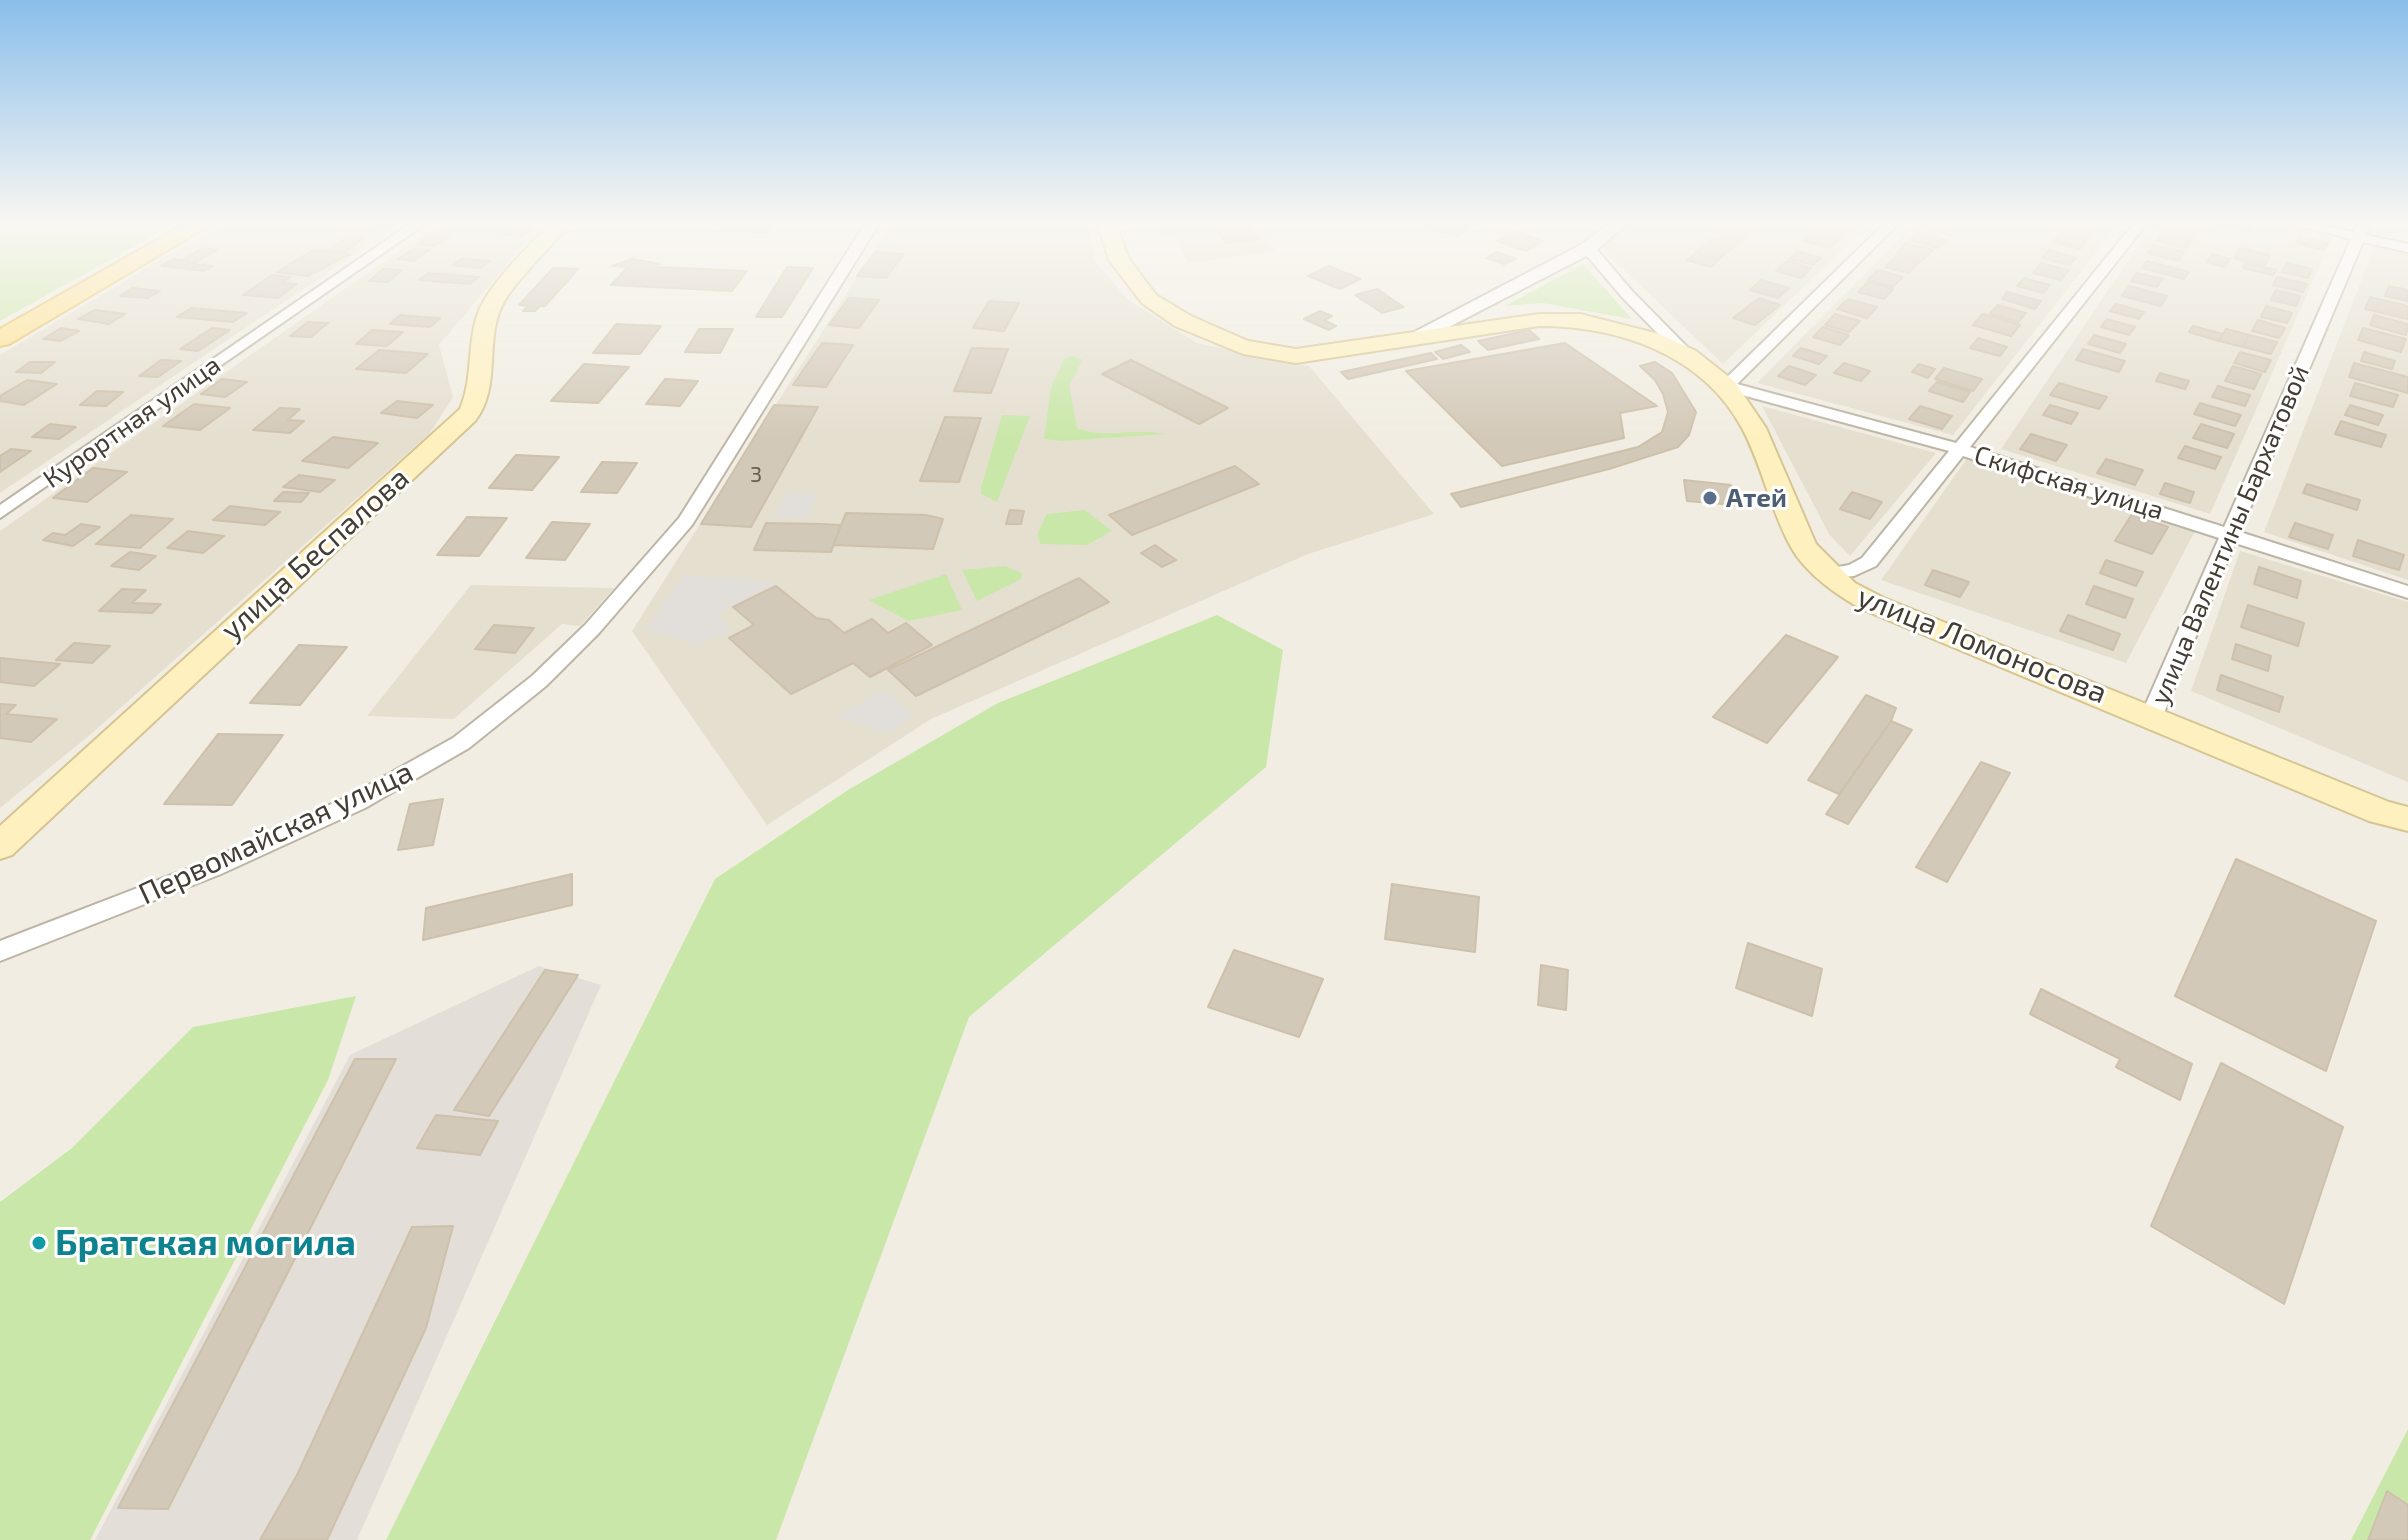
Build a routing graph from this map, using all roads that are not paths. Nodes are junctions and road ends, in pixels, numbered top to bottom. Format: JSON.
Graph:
{"nodes":[{"id":1,"x":79,"y":294,"type":"edge"},
{"id":2,"x":317,"y":294,"type":"edge"},
{"id":3,"x":500,"y":294,"type":"edge"},
{"id":4,"x":828,"y":294,"type":"edge"},
{"id":5,"x":1145,"y":294,"type":"edge"},
{"id":6,"x":1499,"y":294,"type":"edge"},
{"id":7,"x":1627,"y":294,"type":"edge"},
{"id":8,"x":1820,"y":294,"type":"edge"},
{"id":9,"x":2084,"y":294,"type":"edge"},
{"id":10,"x":2334,"y":294,"type":"edge"},
{"id":11,"x":0,"y":339,"type":"edge"},
{"id":12,"x":1411,"y":339,"type":"junction"},
{"id":13,"x":1688,"y":356,"type":"junction"},
{"id":14,"x":1726,"y":386,"type":"junction"},
{"id":15,"x":1960,"y":449,"type":"junction"},
{"id":16,"x":0,"y":513,"type":"edge"},
{"id":17,"x":2232,"y":534,"type":"junction"},
{"id":18,"x":1829,"y":574,"type":"junction"},
{"id":19,"x":2408,"y":592,"type":"edge"},
{"id":20,"x":2152,"y":715,"type":"junction"},
{"id":21,"x":2408,"y":819,"type":"edge"},
{"id":22,"x":0,"y":846,"type":"edge"},
{"id":23,"x":0,"y":951,"type":"edge"}],
"edges":[{"from":1,"to":11,"type":"main road"},
{"from":2,"to":16,"type":"street","name":"Курортная улица"},
{"from":3,"to":22,"type":"main road","name":"улица Беспалова"},
{"from":4,"to":23,"type":"street","name":"Первомайская улица"},
{"from":5,"to":12,"type":"main road","name":"улица Ломоносова"},
{"from":6,"to":12,"type":"street"},
{"from":7,"to":13,"type":"street"},
{"from":8,"to":14,"type":"street"},
{"from":9,"to":15,"type":"street"},
{"from":10,"to":17,"type":"street","name":"улица Валентины Бархатовой"},
{"from":12,"to":13,"type":"main road","name":"улица Ломоносова"},
{"from":13,"to":14,"type":"main road","name":"улица Ломоносова"},
{"from":14,"to":15,"type":"street","name":"Скифская улица"},
{"from":14,"to":18,"type":"main road","name":"улица Ломоносова"},
{"from":15,"to":17,"type":"street","name":"Скифская улица"},
{"from":15,"to":18,"type":"street"},
{"from":17,"to":19,"type":"street","name":"Скифская улица"},
{"from":17,"to":20,"type":"street","name":"улица Валентины Бархатовой"},
{"from":18,"to":20,"type":"main road","name":"улица Ломоносова"},
{"from":20,"to":21,"type":"main road","name":"улица Ломоносова"}]}
